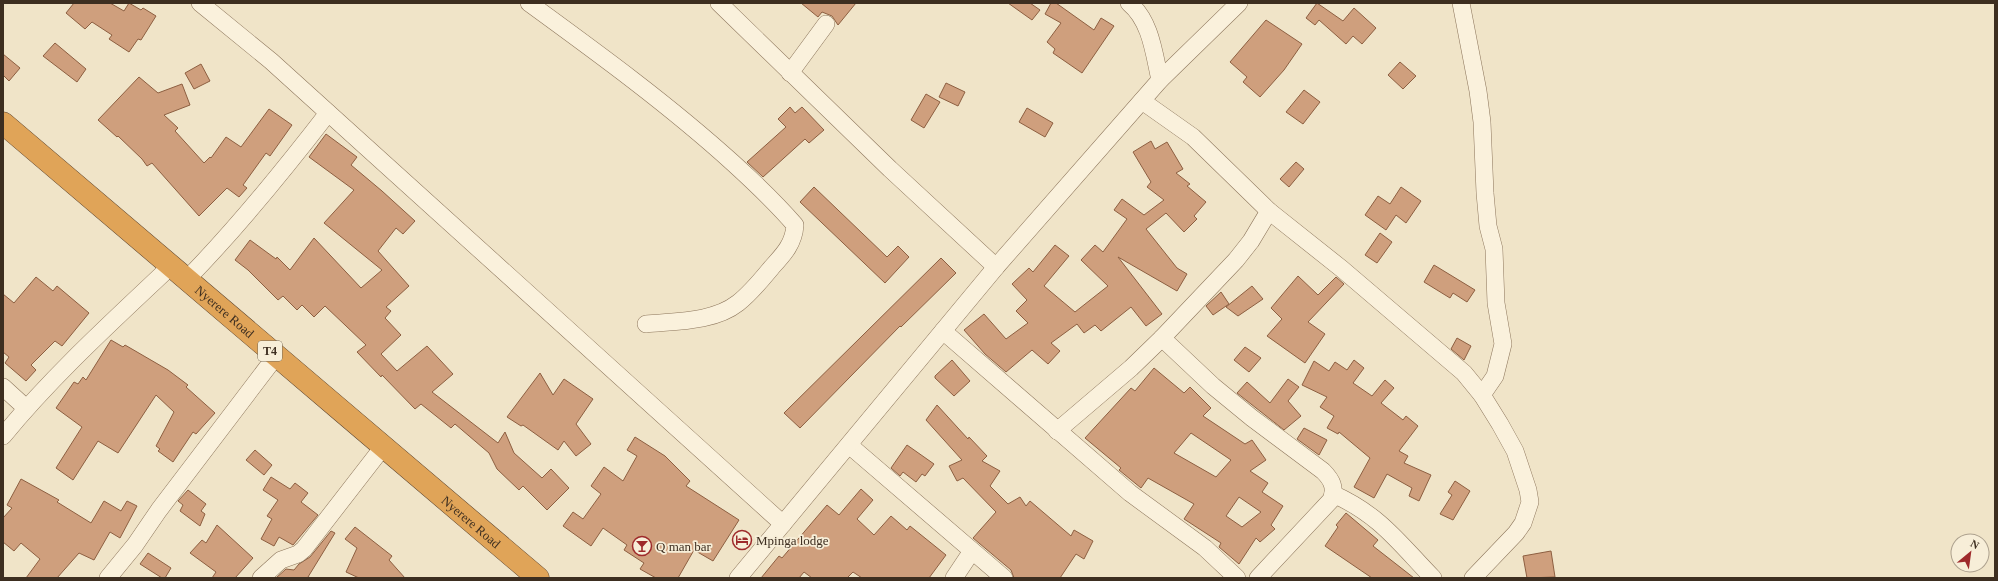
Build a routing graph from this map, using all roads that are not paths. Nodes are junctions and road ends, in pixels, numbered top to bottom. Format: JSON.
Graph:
{"nodes":[{"id":1,"x":200,"y":3,"type":"edge"},
{"id":2,"x":530,"y":3,"type":"edge"},
{"id":3,"x":718,"y":3,"type":"edge"},
{"id":4,"x":1129,"y":3,"type":"edge"},
{"id":5,"x":1238,"y":3,"type":"edge"},
{"id":6,"x":1461,"y":3,"type":"edge"},
{"id":7,"x":826,"y":24,"type":"dead end"},
{"id":8,"x":790,"y":73,"type":"junction"},
{"id":9,"x":1160,"y":80,"type":"junction"},
{"id":10,"x":1142,"y":100,"type":"junction"},
{"id":11,"x":328,"y":113,"type":"junction"},
{"id":12,"x":3,"y":123,"type":"edge"},
{"id":13,"x":1269,"y":211,"type":"junction"},
{"id":14,"x":996,"y":267,"type":"junction"},
{"id":15,"x":180,"y":272,"type":"junction"},
{"id":16,"x":646,"y":324,"type":"dead end"},
{"id":17,"x":943,"y":331,"type":"junction"},
{"id":18,"x":1162,"y":338,"type":"junction"},
{"id":19,"x":276,"y":356,"type":"junction"},
{"id":20,"x":3,"y":387,"type":"edge"},
{"id":21,"x":1482,"y":395,"type":"junction"},
{"id":22,"x":26,"y":408,"type":"junction"},
{"id":23,"x":1057,"y":431,"type":"junction"},
{"id":24,"x":3,"y":436,"type":"edge"},
{"id":25,"x":849,"y":445,"type":"junction"},
{"id":26,"x":383,"y":447,"type":"junction"},
{"id":27,"x":1333,"y":494,"type":"junction"},
{"id":28,"x":783,"y":524,"type":"junction"},
{"id":29,"x":972,"y":551,"type":"junction"},
{"id":30,"x":108,"y":578,"type":"edge"},
{"id":31,"x":261,"y":578,"type":"edge"},
{"id":32,"x":538,"y":578,"type":"edge"},
{"id":33,"x":738,"y":578,"type":"edge"},
{"id":34,"x":954,"y":578,"type":"edge"},
{"id":35,"x":1004,"y":578,"type":"edge"},
{"id":36,"x":1238,"y":578,"type":"edge"},
{"id":37,"x":1258,"y":578,"type":"edge"},
{"id":38,"x":1433,"y":578,"type":"edge"},
{"id":39,"x":1473,"y":578,"type":"edge"}],
"edges":[{"from":1,"to":11,"type":"street"},
{"from":2,"to":16,"type":"street"},
{"from":3,"to":8,"type":"street"},
{"from":4,"to":9,"type":"street"},
{"from":5,"to":9,"type":"street"},
{"from":6,"to":21,"type":"street"},
{"from":7,"to":8,"type":"street"},
{"from":8,"to":14,"type":"street"},
{"from":9,"to":10,"type":"street"},
{"from":10,"to":13,"type":"street"},
{"from":10,"to":14,"type":"street"},
{"from":11,"to":15,"type":"street"},
{"from":11,"to":28,"type":"street"},
{"from":12,"to":15,"type":"highway","name":"Nyerere Road","number":"T4"},
{"from":13,"to":18,"type":"street"},
{"from":13,"to":21,"type":"street"},
{"from":14,"to":17,"type":"street"},
{"from":15,"to":19,"type":"highway","name":"Nyerere Road","number":"T4"},
{"from":15,"to":22,"type":"street"},
{"from":17,"to":23,"type":"street"},
{"from":17,"to":25,"type":"street"},
{"from":18,"to":23,"type":"street"},
{"from":18,"to":27,"type":"street"},
{"from":19,"to":26,"type":"highway","name":"Nyerere Road","number":"T4"},
{"from":19,"to":30,"type":"street"},
{"from":20,"to":22,"type":"street"},
{"from":21,"to":39,"type":"street"},
{"from":22,"to":24,"type":"street"},
{"from":23,"to":36,"type":"street"},
{"from":25,"to":28,"type":"street"},
{"from":25,"to":29,"type":"street"},
{"from":26,"to":31,"type":"street"},
{"from":26,"to":32,"type":"highway","name":"Nyerere Road","number":"T4"},
{"from":27,"to":37,"type":"street"},
{"from":27,"to":38,"type":"street"},
{"from":28,"to":33,"type":"street"},
{"from":29,"to":34,"type":"street"},
{"from":29,"to":35,"type":"street"}]}
